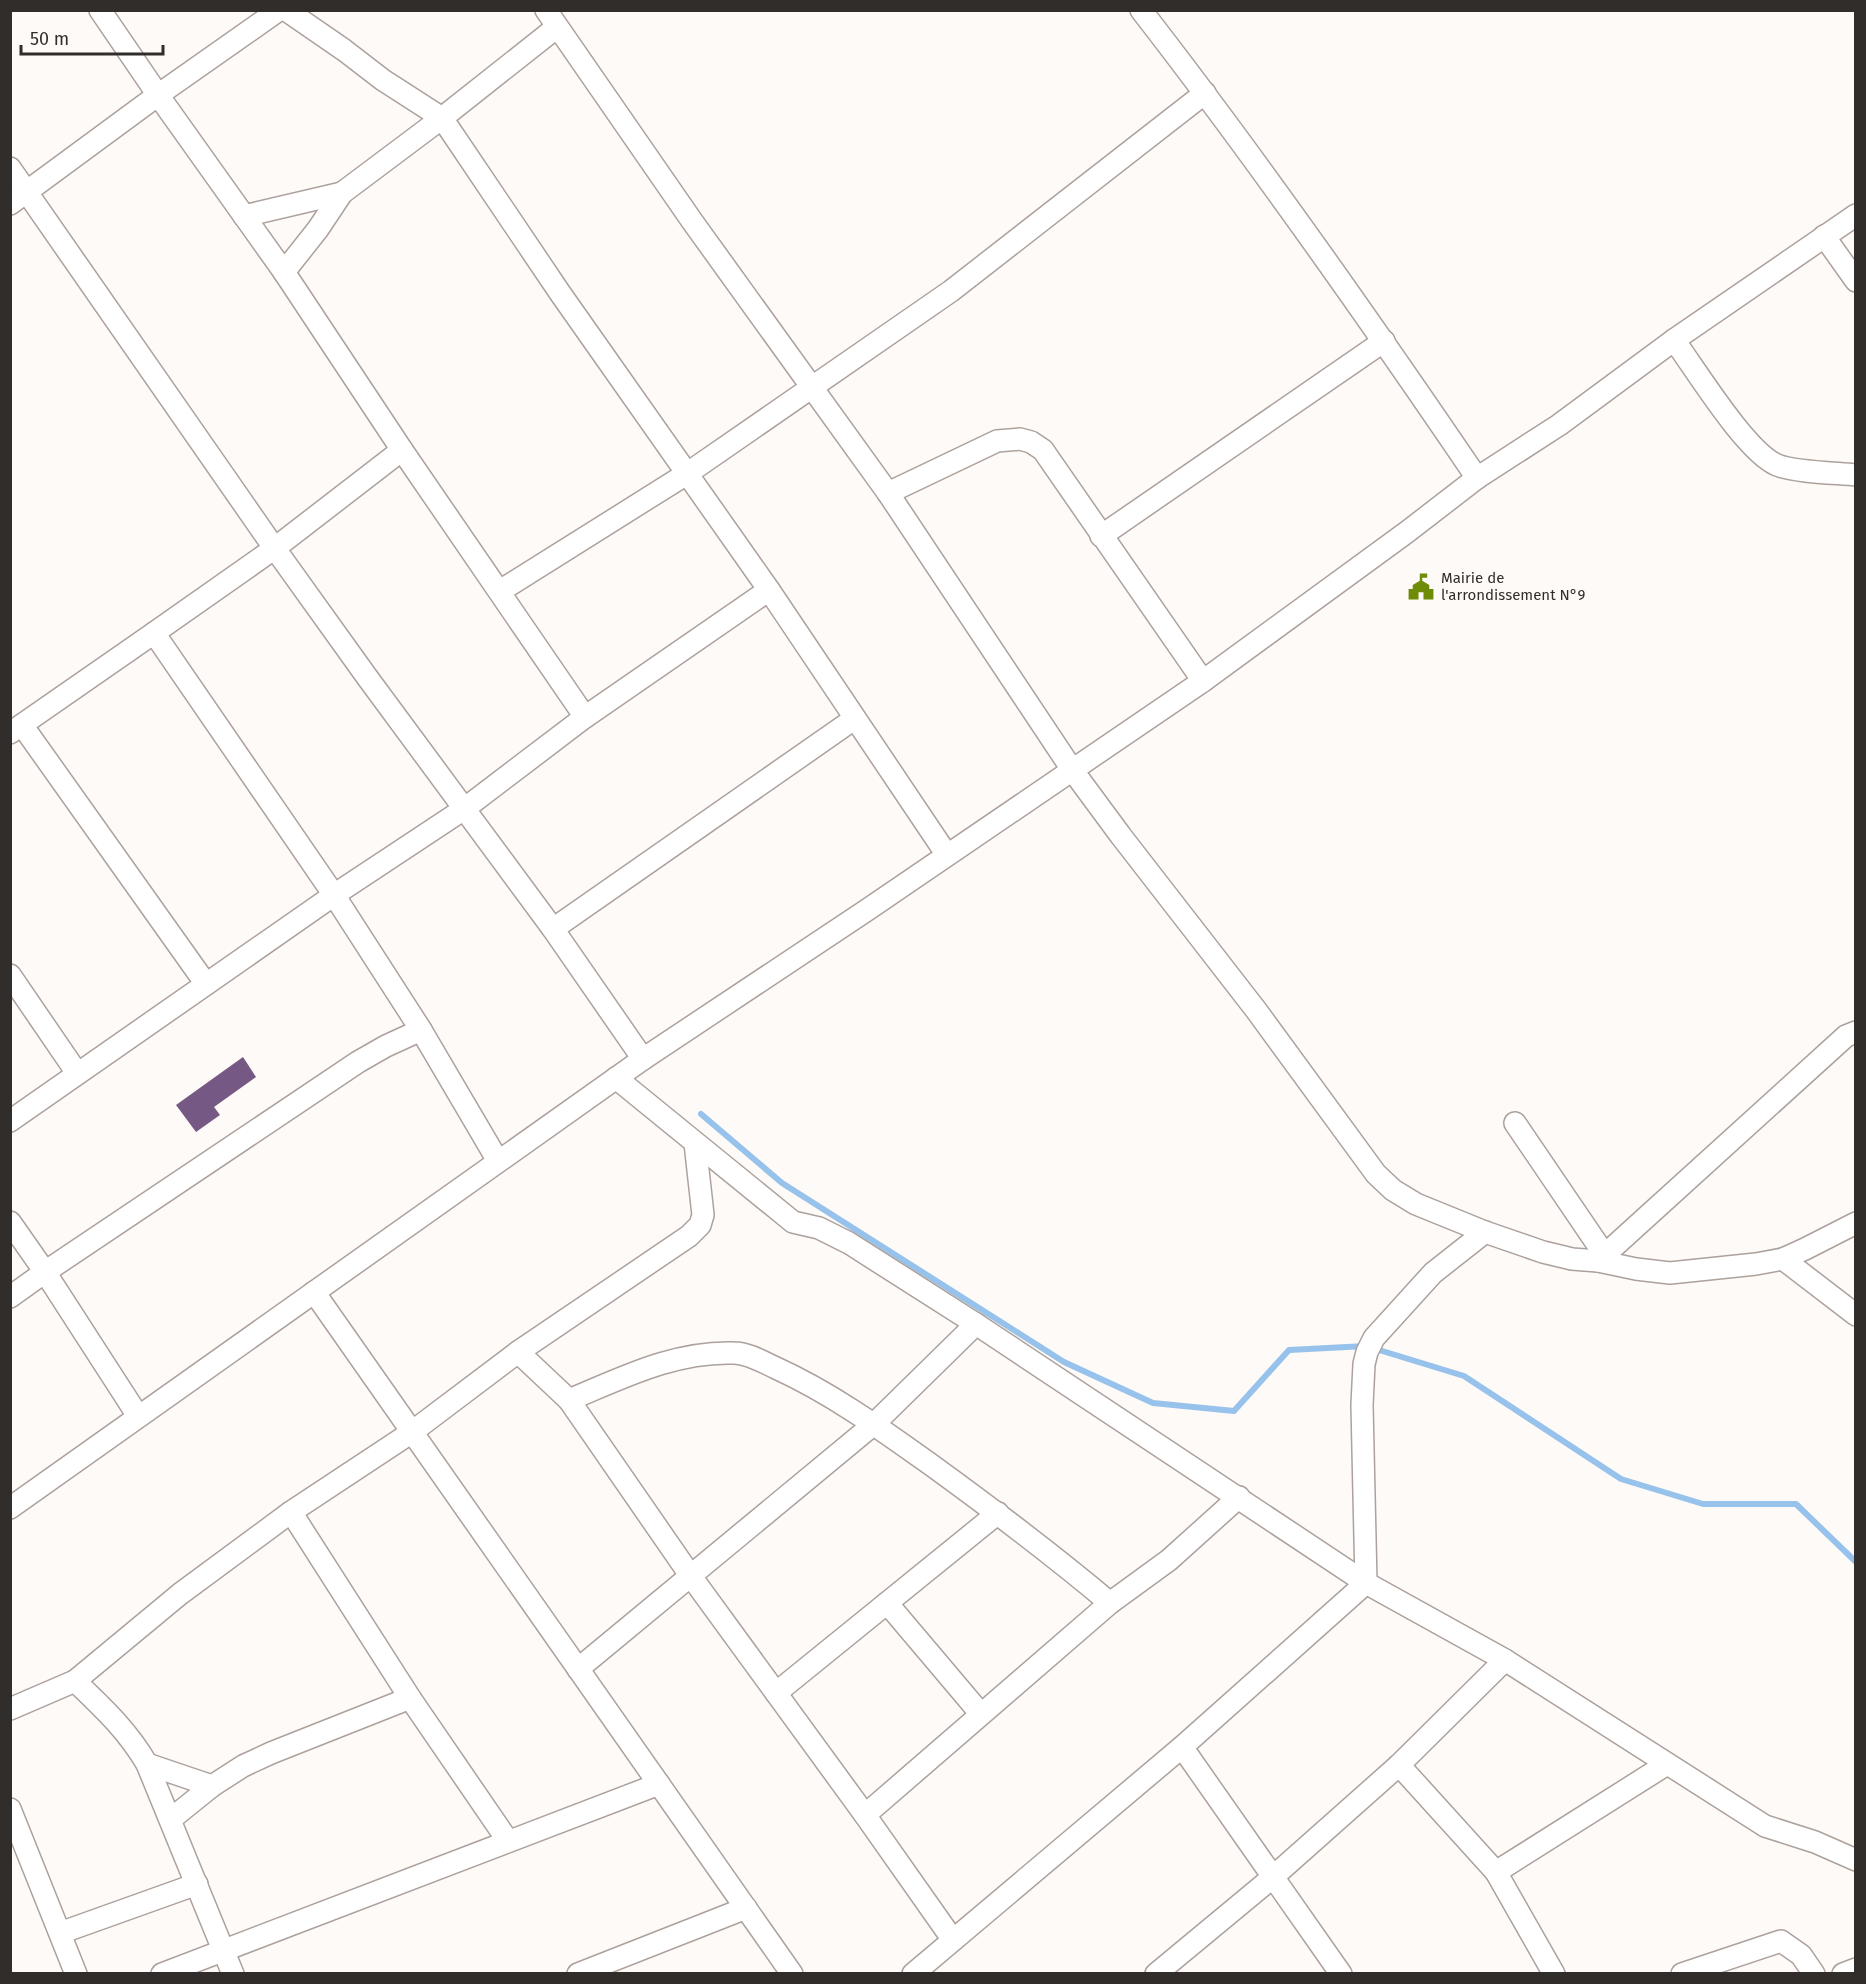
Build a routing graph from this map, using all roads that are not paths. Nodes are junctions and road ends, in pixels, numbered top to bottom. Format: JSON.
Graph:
{"nodes":[{"id":1,"x":100,"y":10,"type":"edge"},
{"id":2,"x":279,"y":10,"type":"edge"},
{"id":3,"x":286,"y":10,"type":"edge"},
{"id":4,"x":1141,"y":10,"type":"edge"},
{"id":5,"x":552,"y":19,"type":"edge"},
{"id":6,"x":1205,"y":93,"type":"junction"},
{"id":7,"x":158,"y":95,"type":"junction"},
{"id":8,"x":442,"y":118,"type":"junction"},
{"id":9,"x":10,"y":168,"type":"edge"},
{"id":10,"x":342,"y":193,"type":"junction"},
{"id":11,"x":19,"y":198,"type":"edge"},
{"id":12,"x":1856,"y":215,"type":"edge"},
{"id":13,"x":244,"y":216,"type":"junction"},
{"id":14,"x":1824,"y":236,"type":"junction"},
{"id":15,"x":285,"y":272,"type":"junction"},
{"id":16,"x":1856,"y":281,"type":"edge"},
{"id":17,"x":1674,"y":340,"type":"junction"},
{"id":18,"x":1384,"y":341,"type":"junction"},
{"id":19,"x":811,"y":387,"type":"junction"},
{"id":20,"x":402,"y":450,"type":"junction"},
{"id":21,"x":688,"y":473,"type":"junction"},
{"id":22,"x":1856,"y":475,"type":"edge"},
{"id":23,"x":1477,"y":478,"type":"junction"},
{"id":24,"x":888,"y":493,"type":"junction"},
{"id":25,"x":1101,"y":536,"type":"junction"},
{"id":26,"x":275,"y":548,"type":"junction"},
{"id":27,"x":769,"y":590,"type":"junction"},
{"id":28,"x":500,"y":591,"type":"junction"},
{"id":29,"x":154,"y":633,"type":"junction"},
{"id":30,"x":1203,"y":681,"type":"junction"},
{"id":31,"x":585,"y":717,"type":"junction"},
{"id":32,"x":854,"y":718,"type":"junction"},
{"id":33,"x":16,"y":729,"type":"edge"},
{"id":34,"x":1073,"y":771,"type":"junction"},
{"id":35,"x":464,"y":809,"type":"junction"},
{"id":36,"x":947,"y":855,"type":"junction"},
{"id":37,"x":334,"y":895,"type":"junction"},
{"id":38,"x":553,"y":929,"type":"junction"},
{"id":39,"x":10,"y":975,"type":"edge"},
{"id":40,"x":206,"y":984,"type":"junction"},
{"id":41,"x":421,"y":1029,"type":"junction"},
{"id":42,"x":1856,"y":1032,"type":"edge"},
{"id":43,"x":643,"y":1059,"type":"junction"},
{"id":44,"x":77,"y":1073,"type":"junction"},
{"id":45,"x":616,"y":1078,"type":"junction"},
{"id":46,"x":10,"y":1121,"type":"edge"},
{"id":47,"x":1515,"y":1123,"type":"dead end"},
{"id":48,"x":695,"y":1143,"type":"junction"},
{"id":49,"x":498,"y":1161,"type":"junction"},
{"id":50,"x":10,"y":1222,"type":"edge"},
{"id":51,"x":1856,"y":1223,"type":"edge"},
{"id":52,"x":1485,"y":1232,"type":"junction"},
{"id":53,"x":1601,"y":1257,"type":"junction"},
{"id":54,"x":1783,"y":1259,"type":"junction"},
{"id":55,"x":45,"y":1272,"type":"junction"},
{"id":56,"x":314,"y":1292,"type":"junction"},
{"id":57,"x":10,"y":1297,"type":"edge"},
{"id":58,"x":1856,"y":1315,"type":"edge"},
{"id":59,"x":976,"y":1324,"type":"junction"},
{"id":60,"x":518,"y":1352,"type":"junction"},
{"id":61,"x":569,"y":1400,"type":"junction"},
{"id":62,"x":138,"y":1416,"type":"junction"},
{"id":63,"x":874,"y":1424,"type":"junction"},
{"id":64,"x":412,"y":1432,"type":"junction"},
{"id":65,"x":1239,"y":1497,"type":"junction"},
{"id":66,"x":10,"y":1508,"type":"edge"},
{"id":67,"x":291,"y":1512,"type":"junction"},
{"id":68,"x":998,"y":1513,"type":"junction"},
{"id":69,"x":690,"y":1575,"type":"junction"},
{"id":70,"x":1366,"y":1583,"type":"junction"},
{"id":71,"x":887,"y":1603,"type":"junction"},
{"id":72,"x":1110,"y":1603,"type":"junction"},
{"id":73,"x":1505,"y":1660,"type":"junction"},
{"id":74,"x":578,"y":1669,"type":"junction"},
{"id":75,"x":75,"y":1681,"type":"junction"},
{"id":76,"x":776,"y":1693,"type":"junction"},
{"id":77,"x":410,"y":1698,"type":"junction"},
{"id":78,"x":10,"y":1709,"type":"edge"},
{"id":79,"x":980,"y":1713,"type":"junction"},
{"id":80,"x":1182,"y":1747,"type":"junction"},
{"id":81,"x":147,"y":1764,"type":"junction"},
{"id":82,"x":1667,"y":1764,"type":"junction"},
{"id":83,"x":1399,"y":1765,"type":"junction"},
{"id":84,"x":659,"y":1784,"type":"junction"},
{"id":85,"x":212,"y":1786,"type":"junction"},
{"id":86,"x":10,"y":1809,"type":"edge"},
{"id":87,"x":865,"y":1815,"type":"junction"},
{"id":88,"x":171,"y":1819,"type":"junction"},
{"id":89,"x":508,"y":1841,"type":"junction"},
{"id":90,"x":1856,"y":1860,"type":"edge"},
{"id":91,"x":1496,"y":1872,"type":"junction"},
{"id":92,"x":1273,"y":1877,"type":"junction"},
{"id":93,"x":197,"y":1884,"type":"junction"},
{"id":94,"x":746,"y":1908,"type":"junction"},
{"id":95,"x":60,"y":1933,"type":"junction"},
{"id":96,"x":953,"y":1940,"type":"junction"},
{"id":97,"x":223,"y":1949,"type":"junction"},
{"id":98,"x":1856,"y":1969,"type":"edge"},
{"id":99,"x":76,"y":1974,"type":"edge"},
{"id":100,"x":162,"y":1974,"type":"edge"},
{"id":101,"x":233,"y":1974,"type":"edge"},
{"id":102,"x":578,"y":1974,"type":"edge"},
{"id":103,"x":792,"y":1974,"type":"edge"},
{"id":104,"x":913,"y":1974,"type":"edge"},
{"id":105,"x":1156,"y":1974,"type":"edge"},
{"id":106,"x":1341,"y":1974,"type":"edge"},
{"id":107,"x":1554,"y":1974,"type":"edge"},
{"id":108,"x":1682,"y":1974,"type":"edge"},
{"id":109,"x":1814,"y":1974,"type":"edge"},
{"id":110,"x":1844,"y":1974,"type":"edge"}],
"edges":[{"from":1,"to":7,"type":"street"},
{"from":2,"to":7,"type":"street"},
{"from":3,"to":8,"type":"street"},
{"from":4,"to":6,"type":"street"},
{"from":5,"to":8,"type":"street"},
{"from":5,"to":19,"type":"street"},
{"from":6,"to":18,"type":"street"},
{"from":6,"to":19,"type":"street"},
{"from":7,"to":11,"type":"street"},
{"from":7,"to":13,"type":"street"},
{"from":8,"to":10,"type":"street"},
{"from":8,"to":21,"type":"street"},
{"from":9,"to":11,"type":"street"},
{"from":10,"to":13,"type":"street"},
{"from":10,"to":15,"type":"street"},
{"from":11,"to":26,"type":"street"},
{"from":12,"to":14,"type":"street"},
{"from":13,"to":15,"type":"street"},
{"from":14,"to":16,"type":"street"},
{"from":14,"to":17,"type":"street"},
{"from":15,"to":20,"type":"street"},
{"from":17,"to":22,"type":"street"},
{"from":17,"to":23,"type":"street"},
{"from":18,"to":23,"type":"street"},
{"from":18,"to":25,"type":"street"},
{"from":19,"to":21,"type":"street"},
{"from":19,"to":24,"type":"street"},
{"from":20,"to":26,"type":"street"},
{"from":20,"to":28,"type":"street"},
{"from":21,"to":27,"type":"street"},
{"from":21,"to":28,"type":"street"},
{"from":23,"to":30,"type":"street"},
{"from":24,"to":25,"type":"street"},
{"from":24,"to":34,"type":"street"},
{"from":25,"to":30,"type":"street"},
{"from":26,"to":29,"type":"street"},
{"from":26,"to":35,"type":"street"},
{"from":27,"to":31,"type":"street"},
{"from":27,"to":32,"type":"street"},
{"from":28,"to":31,"type":"street"},
{"from":29,"to":33,"type":"street"},
{"from":29,"to":37,"type":"street"},
{"from":30,"to":34,"type":"street"},
{"from":31,"to":35,"type":"street"},
{"from":32,"to":36,"type":"street"},
{"from":32,"to":38,"type":"street"},
{"from":33,"to":40,"type":"street"},
{"from":34,"to":36,"type":"street"},
{"from":34,"to":52,"type":"street"},
{"from":35,"to":37,"type":"street"},
{"from":35,"to":38,"type":"street"},
{"from":36,"to":43,"type":"street"},
{"from":37,"to":40,"type":"street"},
{"from":37,"to":41,"type":"street"},
{"from":38,"to":43,"type":"street"},
{"from":39,"to":44,"type":"street"},
{"from":40,"to":44,"type":"street"},
{"from":41,"to":49,"type":"street"},
{"from":41,"to":55,"type":"street"},
{"from":42,"to":53,"type":"street"},
{"from":43,"to":45,"type":"street"},
{"from":44,"to":46,"type":"street"},
{"from":45,"to":48,"type":"street"},
{"from":45,"to":49,"type":"street"},
{"from":47,"to":53,"type":"street"},
{"from":48,"to":59,"type":"street"},
{"from":48,"to":60,"type":"street"},
{"from":49,"to":56,"type":"street"},
{"from":50,"to":55,"type":"street"},
{"from":51,"to":54,"type":"street"},
{"from":52,"to":53,"type":"street"},
{"from":52,"to":70,"type":"street"},
{"from":53,"to":54,"type":"street"},
{"from":54,"to":58,"type":"street"},
{"from":55,"to":57,"type":"street"},
{"from":55,"to":62,"type":"street"},
{"from":56,"to":62,"type":"street"},
{"from":56,"to":64,"type":"street"},
{"from":59,"to":63,"type":"street"},
{"from":59,"to":65,"type":"street"},
{"from":60,"to":61,"type":"street"},
{"from":60,"to":64,"type":"street"},
{"from":61,"to":63,"type":"street"},
{"from":61,"to":69,"type":"street"},
{"from":62,"to":66,"type":"street"},
{"from":63,"to":68,"type":"street"},
{"from":63,"to":69,"type":"street"},
{"from":64,"to":67,"type":"street"},
{"from":64,"to":74,"type":"street"},
{"from":65,"to":70,"type":"street"},
{"from":65,"to":72,"type":"street"},
{"from":67,"to":75,"type":"street"},
{"from":67,"to":77,"type":"street"},
{"from":68,"to":71,"type":"street"},
{"from":68,"to":72,"type":"street"},
{"from":69,"to":74,"type":"street"},
{"from":69,"to":76,"type":"street"},
{"from":70,"to":73,"type":"street"},
{"from":70,"to":80,"type":"street"},
{"from":71,"to":76,"type":"street"},
{"from":71,"to":79,"type":"street"},
{"from":72,"to":79,"type":"street"},
{"from":73,"to":82,"type":"street"},
{"from":73,"to":83,"type":"street"},
{"from":74,"to":84,"type":"street"},
{"from":75,"to":78,"type":"street"},
{"from":75,"to":81,"type":"street"},
{"from":76,"to":87,"type":"street"},
{"from":77,"to":85,"type":"street"},
{"from":77,"to":89,"type":"street"},
{"from":79,"to":87,"type":"street"},
{"from":80,"to":92,"type":"street"},
{"from":80,"to":96,"type":"street"},
{"from":81,"to":85,"type":"street"},
{"from":81,"to":88,"type":"street"},
{"from":82,"to":90,"type":"street"},
{"from":82,"to":91,"type":"street"},
{"from":83,"to":91,"type":"street"},
{"from":83,"to":92,"type":"street"},
{"from":84,"to":89,"type":"street"},
{"from":84,"to":94,"type":"street"},
{"from":85,"to":88,"type":"street"},
{"from":86,"to":95,"type":"street"},
{"from":87,"to":96,"type":"street"},
{"from":88,"to":93,"type":"street"},
{"from":89,"to":97,"type":"street"},
{"from":91,"to":107,"type":"street"},
{"from":92,"to":105,"type":"street"},
{"from":92,"to":106,"type":"street"},
{"from":93,"to":95,"type":"street"},
{"from":93,"to":97,"type":"street"},
{"from":94,"to":102,"type":"street"},
{"from":94,"to":103,"type":"street"},
{"from":95,"to":99,"type":"street"},
{"from":96,"to":104,"type":"street"},
{"from":97,"to":100,"type":"street"},
{"from":97,"to":101,"type":"street"},
{"from":98,"to":110,"type":"street"},
{"from":108,"to":109,"type":"street"}]}
